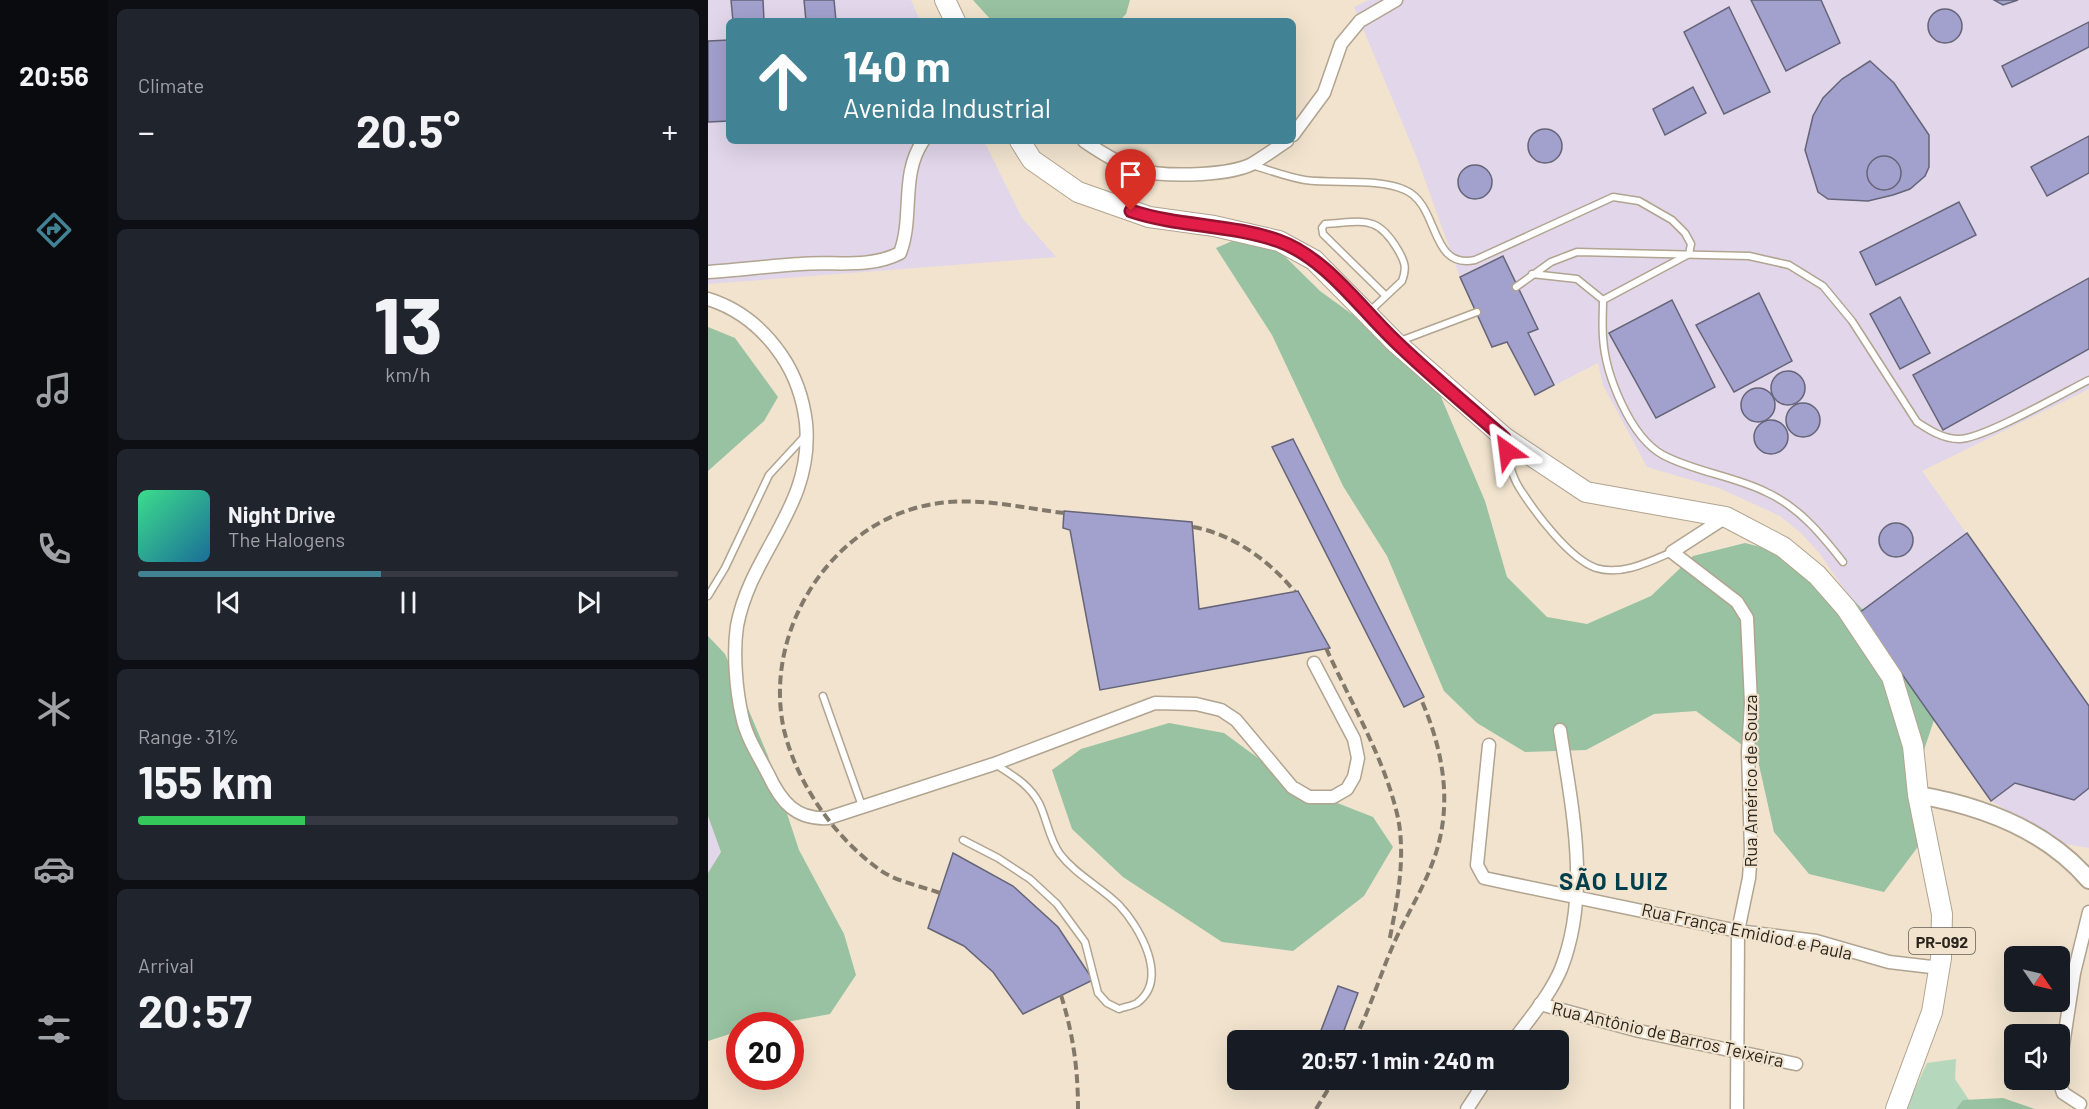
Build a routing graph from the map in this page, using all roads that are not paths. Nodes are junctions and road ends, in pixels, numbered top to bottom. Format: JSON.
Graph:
{"nodes":[{"id":1,"x":945,"y":0,"type":"edge"},
{"id":2,"x":1396,"y":0,"type":"edge"},
{"id":3,"x":954,"y":18,"type":"edge"},
{"id":4,"x":1296,"y":131,"type":"edge"},
{"id":5,"x":922,"y":144,"type":"edge"},
{"id":6,"x":1022,"y":144,"type":"edge"},
{"id":7,"x":1089,"y":144,"type":"edge"},
{"id":8,"x":1282,"y":144,"type":"edge"},
{"id":9,"x":1250,"y":165,"type":"junction"},
{"id":10,"x":1689,"y":254,"type":"junction"},
{"id":11,"x":708,"y":272,"type":"edge"},
{"id":12,"x":1532,"y":274,"type":"junction"},
{"id":13,"x":1516,"y":287,"type":"dead end"},
{"id":14,"x":1385,"y":295,"type":"junction"},
{"id":15,"x":708,"y":299,"type":"edge"},
{"id":16,"x":1603,"y":300,"type":"junction"},
{"id":17,"x":1478,"y":312,"type":"dead end"},
{"id":18,"x":1367,"y":313,"type":"junction"},
{"id":19,"x":1396,"y":343,"type":"junction"},
{"id":20,"x":2089,"y":380,"type":"edge"},
{"id":21,"x":807,"y":434,"type":"junction"},
{"id":22,"x":1504,"y":438,"type":"junction"},
{"id":23,"x":1726,"y":517,"type":"junction"},
{"id":24,"x":1672,"y":552,"type":"junction"},
{"id":25,"x":1843,"y":562,"type":"dead end"},
{"id":26,"x":708,"y":596,"type":"edge"},
{"id":27,"x":1314,"y":663,"type":"dead end"},
{"id":28,"x":823,"y":696,"type":"dead end"},
{"id":29,"x":1560,"y":730,"type":"dead end"},
{"id":30,"x":1489,"y":745,"type":"dead end"},
{"id":31,"x":994,"y":764,"type":"junction"},
{"id":32,"x":1918,"y":795,"type":"junction"},
{"id":33,"x":862,"y":807,"type":"junction"},
{"id":34,"x":963,"y":840,"type":"dead end"},
{"id":35,"x":2089,"y":880,"type":"edge"},
{"id":36,"x":1579,"y":896,"type":"junction"},
{"id":37,"x":2089,"y":912,"type":"edge"},
{"id":38,"x":1738,"y":931,"type":"junction"},
{"id":39,"x":1940,"y":968,"type":"junction"},
{"id":40,"x":1540,"y":1004,"type":"junction"},
{"id":41,"x":2066,"y":1024,"type":"edge"},
{"id":42,"x":1521,"y":1030,"type":"edge"},
{"id":43,"x":1737,"y":1052,"type":"junction"},
{"id":44,"x":1796,"y":1064,"type":"dead end"},
{"id":45,"x":1479,"y":1090,"type":"edge"},
{"id":46,"x":2062,"y":1090,"type":"edge"},
{"id":47,"x":2080,"y":1104,"type":"dead end"},
{"id":48,"x":1467,"y":1109,"type":"edge"},
{"id":49,"x":1737,"y":1109,"type":"edge"},
{"id":50,"x":1896,"y":1109,"type":"edge"}],
"edges":[{"from":1,"to":3,"type":"main road"},
{"from":2,"to":4,"type":"street"},
{"from":5,"to":11,"type":"street"},
{"from":6,"to":18,"type":"main road"},
{"from":7,"to":9,"type":"street"},
{"from":8,"to":9,"type":"street"},
{"from":9,"to":10,"type":"lane"},
{"from":10,"to":12,"type":"lane"},
{"from":10,"to":16,"type":"lane"},
{"from":10,"to":20,"type":"lane"},
{"from":12,"to":13,"type":"lane"},
{"from":12,"to":16,"type":"lane"},
{"from":14,"to":14,"type":"lane"},
{"from":14,"to":18,"type":"lane"},
{"from":15,"to":21,"type":"street"},
{"from":16,"to":25,"type":"lane"},
{"from":17,"to":19,"type":"lane"},
{"from":18,"to":19,"type":"main road"},
{"from":19,"to":22,"type":"main road"},
{"from":21,"to":26,"type":"lane"},
{"from":21,"to":33,"type":"street"},
{"from":22,"to":23,"type":"main road"},
{"from":22,"to":24,"type":"lane"},
{"from":23,"to":24,"type":"street"},
{"from":23,"to":32,"type":"main road"},
{"from":24,"to":38,"type":"street","name":"Rua Américo de Souza"},
{"from":27,"to":31,"type":"street"},
{"from":28,"to":33,"type":"lane"},
{"from":29,"to":36,"type":"street"},
{"from":30,"to":36,"type":"street","name":"Rua França Emidiod e Paula"},
{"from":31,"to":33,"type":"street"},
{"from":31,"to":34,"type":"lane"},
{"from":32,"to":35,"type":"main road"},
{"from":32,"to":39,"type":"main road","number":"PR-092"},
{"from":36,"to":38,"type":"street","name":"Rua França Emidiod e Paula"},
{"from":36,"to":40,"type":"street"},
{"from":37,"to":41,"type":"street"},
{"from":38,"to":39,"type":"street","name":"Rua França Emidiod e Paula"},
{"from":38,"to":43,"type":"street","name":"Rua Américo de Souza"},
{"from":39,"to":50,"type":"main road","number":"PR-092"},
{"from":40,"to":42,"type":"street"},
{"from":40,"to":43,"type":"street","name":"Rua Antônio de Barros Teixeira"},
{"from":43,"to":44,"type":"street","name":"Rua Antônio de Barros Teixeira"},
{"from":43,"to":49,"type":"street","name":"Rua Américo de Souza"},
{"from":45,"to":48,"type":"street"},
{"from":46,"to":47,"type":"street"}]}
